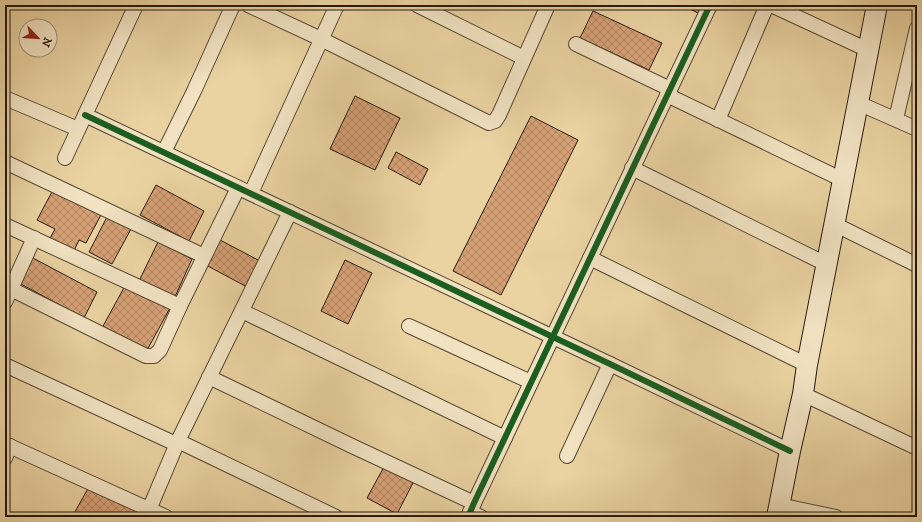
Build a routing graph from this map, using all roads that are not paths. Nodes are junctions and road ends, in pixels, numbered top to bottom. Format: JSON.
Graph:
{"nodes":[{"id":1,"x":136,"y":5,"type":"edge"},
{"id":2,"x":233,"y":5,"type":"edge"},
{"id":3,"x":248,"y":5,"type":"edge"},
{"id":4,"x":337,"y":5,"type":"edge"},
{"id":5,"x":418,"y":5,"type":"edge"},
{"id":6,"x":548,"y":5,"type":"edge"},
{"id":7,"x":710,"y":5,"type":"edge"},
{"id":8,"x":767,"y":5,"type":"edge"},
{"id":9,"x":771,"y":5,"type":"edge"},
{"id":10,"x":877,"y":5,"type":"edge"},
{"id":11,"x":917,"y":28,"type":"edge"},
{"id":12,"x":321,"y":39,"type":"junction"},
{"id":13,"x":576,"y":44,"type":"dead end"},
{"id":14,"x":868,"y":50,"type":"junction"},
{"id":15,"x":524,"y":58,"type":"junction"},
{"id":16,"x":668,"y":92,"type":"junction"},
{"id":17,"x":5,"y":98,"type":"edge"},
{"id":18,"x":858,"y":103,"type":"junction"},
{"id":19,"x":85,"y":115,"type":"junction"},
{"id":20,"x":896,"y":119,"type":"junction"},
{"id":21,"x":718,"y":120,"type":"junction"},
{"id":22,"x":78,"y":129,"type":"junction"},
{"id":23,"x":917,"y":129,"type":"edge"},
{"id":24,"x":164,"y":152,"type":"junction"},
{"id":25,"x":65,"y":158,"type":"dead end"},
{"id":26,"x":5,"y":162,"type":"edge"},
{"id":27,"x":632,"y":168,"type":"junction"},
{"id":28,"x":843,"y":180,"type":"junction"},
{"id":29,"x":245,"y":190,"type":"junction"},
{"id":30,"x":290,"y":212,"type":"junction"},
{"id":31,"x":834,"y":224,"type":"junction"},
{"id":32,"x":5,"y":225,"type":"edge"},
{"id":33,"x":34,"y":238,"type":"junction"},
{"id":34,"x":204,"y":256,"type":"junction"},
{"id":35,"x":590,"y":258,"type":"junction"},
{"id":36,"x":826,"y":264,"type":"junction"},
{"id":37,"x":917,"y":265,"type":"edge"},
{"id":38,"x":11,"y":289,"type":"junction"},
{"id":39,"x":5,"y":302,"type":"edge"},
{"id":40,"x":180,"y":306,"type":"junction"},
{"id":41,"x":242,"y":311,"type":"junction"},
{"id":42,"x":410,"y":326,"type":"dead end"},
{"id":43,"x":553,"y":337,"type":"junction"},
{"id":44,"x":610,"y":364,"type":"junction"},
{"id":45,"x":5,"y":365,"type":"edge"},
{"id":46,"x":807,"y":365,"type":"junction"},
{"id":47,"x":209,"y":377,"type":"junction"},
{"id":48,"x":531,"y":382,"type":"junction"},
{"id":49,"x":802,"y":394,"type":"junction"},
{"id":50,"x":505,"y":438,"type":"junction"},
{"id":51,"x":177,"y":443,"type":"junction"},
{"id":52,"x":917,"y":448,"type":"edge"},
{"id":53,"x":7,"y":449,"type":"edge"},
{"id":54,"x":790,"y":450,"type":"junction"},
{"id":55,"x":567,"y":456,"type":"dead end"},
{"id":56,"x":778,"y":511,"type":"edge"},
{"id":57,"x":473,"y":512,"type":"edge"},
{"id":58,"x":148,"y":513,"type":"edge"},
{"id":59,"x":166,"y":517,"type":"edge"},
{"id":60,"x":336,"y":517,"type":"edge"},
{"id":61,"x":836,"y":517,"type":"edge"}],
"edges":[{"from":1,"to":19,"type":"street"},
{"from":2,"to":24,"type":"street"},
{"from":3,"to":12,"type":"street"},
{"from":4,"to":12,"type":"street"},
{"from":5,"to":15,"type":"street"},
{"from":6,"to":15,"type":"street"},
{"from":7,"to":16,"type":"street"},
{"from":8,"to":21,"type":"street"},
{"from":9,"to":14,"type":"street"},
{"from":10,"to":14,"type":"street"},
{"from":11,"to":20,"type":"street"},
{"from":12,"to":15,"type":"street"},
{"from":12,"to":29,"type":"street"},
{"from":13,"to":16,"type":"street"},
{"from":14,"to":18,"type":"street"},
{"from":16,"to":21,"type":"street"},
{"from":16,"to":27,"type":"street"},
{"from":17,"to":22,"type":"street"},
{"from":18,"to":20,"type":"street"},
{"from":18,"to":28,"type":"street"},
{"from":19,"to":22,"type":"street"},
{"from":19,"to":24,"type":"street"},
{"from":20,"to":23,"type":"street"},
{"from":21,"to":28,"type":"street"},
{"from":22,"to":25,"type":"street"},
{"from":24,"to":29,"type":"street"},
{"from":26,"to":34,"type":"street"},
{"from":27,"to":35,"type":"street"},
{"from":27,"to":36,"type":"street"},
{"from":28,"to":31,"type":"street"},
{"from":29,"to":30,"type":"street"},
{"from":29,"to":34,"type":"street"},
{"from":30,"to":41,"type":"street"},
{"from":30,"to":43,"type":"street"},
{"from":31,"to":36,"type":"street"},
{"from":31,"to":37,"type":"street"},
{"from":32,"to":33,"type":"street"},
{"from":33,"to":38,"type":"street"},
{"from":33,"to":40,"type":"street"},
{"from":34,"to":40,"type":"street"},
{"from":35,"to":43,"type":"street"},
{"from":35,"to":46,"type":"street"},
{"from":36,"to":46,"type":"street"},
{"from":38,"to":39,"type":"street"},
{"from":38,"to":40,"type":"street"},
{"from":41,"to":47,"type":"street"},
{"from":41,"to":50,"type":"street"},
{"from":42,"to":48,"type":"street"},
{"from":43,"to":44,"type":"street"},
{"from":43,"to":48,"type":"street"},
{"from":44,"to":54,"type":"street"},
{"from":44,"to":55,"type":"street"},
{"from":45,"to":51,"type":"street"},
{"from":46,"to":49,"type":"street"},
{"from":47,"to":51,"type":"street"},
{"from":47,"to":57,"type":"street"},
{"from":48,"to":50,"type":"street"},
{"from":49,"to":52,"type":"street"},
{"from":49,"to":54,"type":"street"},
{"from":50,"to":57,"type":"street"},
{"from":51,"to":58,"type":"street"},
{"from":51,"to":60,"type":"street"},
{"from":53,"to":58,"type":"street"},
{"from":54,"to":56,"type":"street"},
{"from":56,"to":61,"type":"street"},
{"from":58,"to":59,"type":"street"}]}
